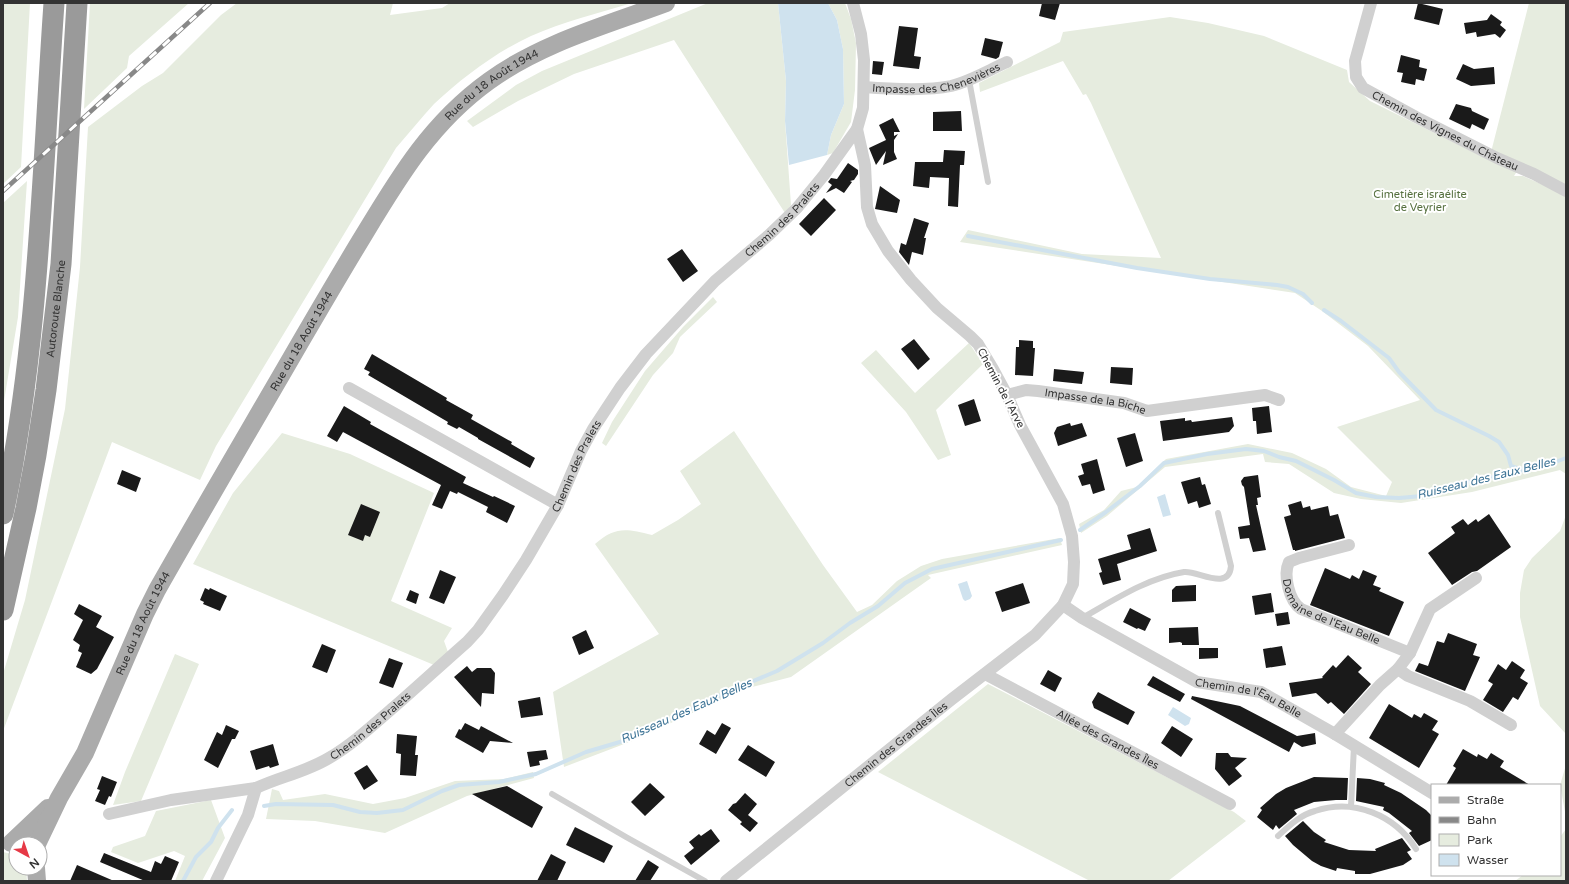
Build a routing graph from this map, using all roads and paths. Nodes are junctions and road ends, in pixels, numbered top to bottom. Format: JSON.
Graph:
{"nodes":[{"id":1,"x":54,"y":3,"type":"edge"},
{"id":2,"x":77,"y":3,"type":"edge"},
{"id":3,"x":666,"y":3,"type":"edge"},
{"id":4,"x":853,"y":3,"type":"edge"},
{"id":5,"x":1371,"y":3,"type":"edge"},
{"id":6,"x":1008,"y":62,"type":"dead end"},
{"id":7,"x":969,"y":80,"type":"junction"},
{"id":8,"x":864,"y":87,"type":"junction"},
{"id":9,"x":856,"y":129,"type":"junction"},
{"id":10,"x":988,"y":182,"type":"dead end"},
{"id":11,"x":1566,"y":191,"type":"edge"},
{"id":12,"x":349,"y":388,"type":"dead end"},
{"id":13,"x":1007,"y":395,"type":"junction"},
{"id":14,"x":1279,"y":400,"type":"dead end"},
{"id":15,"x":558,"y":505,"type":"junction"},
{"id":16,"x":1218,"y":513,"type":"dead end"},
{"id":17,"x":3,"y":514,"type":"edge"},
{"id":18,"x":1349,"y":545,"type":"dead end"},
{"id":19,"x":1476,"y":578,"type":"dead end"},
{"id":20,"x":1063,"y":605,"type":"junction"},
{"id":21,"x":3,"y":610,"type":"edge"},
{"id":22,"x":1082,"y":618,"type":"junction"},
{"id":23,"x":1410,"y":653,"type":"junction"},
{"id":24,"x":1398,"y":669,"type":"junction"},
{"id":25,"x":985,"y":674,"type":"junction"},
{"id":26,"x":1511,"y":725,"type":"dead end"},
{"id":27,"x":1335,"y":734,"type":"junction"},
{"id":28,"x":1354,"y":746,"type":"junction"},
{"id":29,"x":256,"y":788,"type":"junction"},
{"id":30,"x":1431,"y":792,"type":"edge"},
{"id":31,"x":552,"y":794,"type":"dead end"},
{"id":32,"x":59,"y":798,"type":"junction"},
{"id":33,"x":1230,"y":804,"type":"dead end"},
{"id":34,"x":1351,"y":807,"type":"junction"},
{"id":35,"x":110,"y":814,"type":"dead end"},
{"id":36,"x":19,"y":836,"type":"edge"},
{"id":37,"x":41,"y":836,"type":"edge"},
{"id":38,"x":1278,"y":836,"type":"dead end"},
{"id":39,"x":1416,"y":849,"type":"dead end"},
{"id":40,"x":216,"y":881,"type":"edge"},
{"id":41,"x":705,"y":881,"type":"edge"},
{"id":42,"x":726,"y":881,"type":"edge"}],
"edges":[{"from":1,"to":17,"type":"highway","name":"Autoroute Blanche"},
{"from":2,"to":21,"type":"highway","name":"Autoroute Blanche"},
{"from":3,"to":32,"type":"main road","name":"Rue du 18 Août 1944"},
{"from":4,"to":8,"type":"street","name":"Chemin des Pralets"},
{"from":5,"to":11,"type":"street","name":"Chemin des Vignes du Château"},
{"from":6,"to":7,"type":"street","name":"Impasse des Chenevières"},
{"from":7,"to":8,"type":"street","name":"Impasse des Chenevières"},
{"from":7,"to":10,"type":"lane"},
{"from":8,"to":9,"type":"street","name":"Chemin des Pralets"},
{"from":9,"to":13,"type":"street","name":"Chemin de l'Arve"},
{"from":9,"to":15,"type":"street","name":"Chemin des Pralets"},
{"from":12,"to":15,"type":"street"},
{"from":13,"to":14,"type":"street","name":"Impasse de la Biche"},
{"from":13,"to":20,"type":"street","name":"Chemin de l'Arve"},
{"from":15,"to":29,"type":"street","name":"Chemin des Pralets"},
{"from":16,"to":22,"type":"lane"},
{"from":18,"to":23,"type":"street","name":"Domaine de l'Eau Belle"},
{"from":19,"to":23,"type":"street"},
{"from":20,"to":22,"type":"street","name":"Chemin de l'Eau Belle"},
{"from":20,"to":25,"type":"street","name":"Chemin des Grandes Îles"},
{"from":22,"to":27,"type":"street","name":"Chemin de l'Eau Belle"},
{"from":23,"to":24,"type":"street"},
{"from":24,"to":26,"type":"street"},
{"from":24,"to":27,"type":"street"},
{"from":25,"to":33,"type":"street","name":"Allée des Grandes Îles"},
{"from":25,"to":42,"type":"street","name":"Chemin des Grandes Îles"},
{"from":27,"to":28,"type":"street","name":"Chemin de l'Eau Belle"},
{"from":28,"to":30,"type":"street","name":"Chemin de l'Eau Belle"},
{"from":28,"to":34,"type":"lane"},
{"from":29,"to":35,"type":"street","name":"Chemin des Pralets"},
{"from":29,"to":40,"type":"street"},
{"from":31,"to":41,"type":"lane"},
{"from":32,"to":36,"type":"main road","name":"Rue du 18 Août 1944"},
{"from":32,"to":37,"type":"main road","name":"Rue du 18 Août 1944"},
{"from":34,"to":38,"type":"lane"},
{"from":34,"to":39,"type":"lane"}]}
